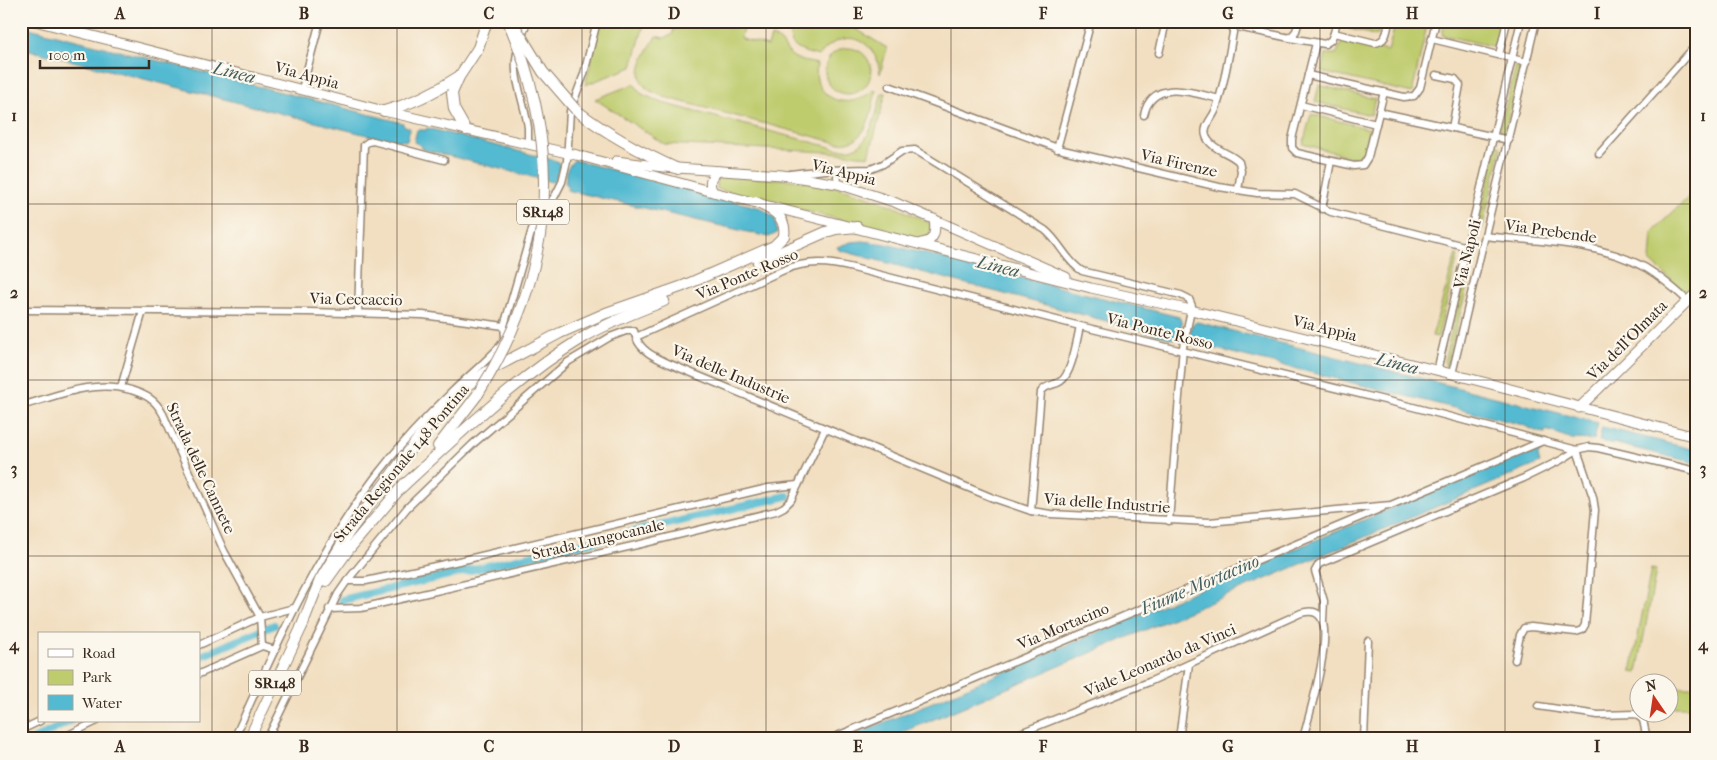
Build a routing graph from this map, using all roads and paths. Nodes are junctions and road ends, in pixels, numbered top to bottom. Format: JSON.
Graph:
{"nodes":[{"id":1,"x":35,"y":21,"type":"edge"},
{"id":2,"x":320,"y":21,"type":"edge"},
{"id":3,"x":508,"y":21,"type":"edge"},
{"id":4,"x":512,"y":21,"type":"edge"},
{"id":5,"x":527,"y":21,"type":"edge"},
{"id":6,"x":597,"y":21,"type":"edge"},
{"id":7,"x":1091,"y":21,"type":"edge"},
{"id":8,"x":1166,"y":21,"type":"edge"},
{"id":9,"x":1210,"y":21,"type":"edge"},
{"id":10,"x":1299,"y":21,"type":"edge"},
{"id":11,"x":1337,"y":21,"type":"edge"},
{"id":12,"x":1389,"y":21,"type":"edge"},
{"id":13,"x":1436,"y":21,"type":"edge"},
{"id":14,"x":1507,"y":21,"type":"edge"},
{"id":15,"x":1522,"y":21,"type":"edge"},
{"id":16,"x":1536,"y":21,"type":"edge"},
{"id":17,"x":486,"y":24,"type":"edge"},
{"id":18,"x":1234,"y":27,"type":"junction"},
{"id":19,"x":1334,"y":33,"type":"junction"},
{"id":20,"x":1290,"y":38,"type":"junction"},
{"id":21,"x":1432,"y":39,"type":"junction"},
{"id":22,"x":1316,"y":43,"type":"junction"},
{"id":23,"x":1696,"y":45,"type":"edge"},
{"id":24,"x":1159,"y":53,"type":"dead end"},
{"id":25,"x":1499,"y":55,"type":"junction"},
{"id":26,"x":1512,"y":58,"type":"junction"},
{"id":27,"x":1527,"y":62,"type":"junction"},
{"id":28,"x":1308,"y":75,"type":"junction"},
{"id":29,"x":1436,"y":75,"type":"dead end"},
{"id":30,"x":459,"y":77,"type":"junction"},
{"id":31,"x":888,"y":86,"type":"dead end"},
{"id":32,"x":302,"y":89,"type":"junction"},
{"id":33,"x":1384,"y":92,"type":"junction"},
{"id":34,"x":1219,"y":99,"type":"junction"},
{"id":35,"x":1300,"y":104,"type":"junction"},
{"id":36,"x":384,"y":110,"type":"junction"},
{"id":37,"x":1379,"y":112,"type":"junction"},
{"id":38,"x":1144,"y":115,"type":"dead end"},
{"id":39,"x":1376,"y":124,"type":"junction"},
{"id":40,"x":1452,"y":128,"type":"junction"},
{"id":41,"x":466,"y":130,"type":"junction"},
{"id":42,"x":1494,"y":137,"type":"junction"},
{"id":43,"x":1509,"y":140,"type":"junction"},
{"id":44,"x":528,"y":144,"type":"junction"},
{"id":45,"x":1057,"y":149,"type":"junction"},
{"id":46,"x":1599,"y":154,"type":"dead end"},
{"id":47,"x":569,"y":156,"type":"junction"},
{"id":48,"x":444,"y":160,"type":"dead end"},
{"id":49,"x":1331,"y":161,"type":"junction"},
{"id":50,"x":678,"y":169,"type":"junction"},
{"id":51,"x":843,"y":169,"type":"junction"},
{"id":52,"x":719,"y":171,"type":"junction"},
{"id":53,"x":782,"y":175,"type":"junction"},
{"id":54,"x":838,"y":184,"type":"junction"},
{"id":55,"x":1238,"y":190,"type":"junction"},
{"id":56,"x":713,"y":192,"type":"junction"},
{"id":57,"x":756,"y":202,"type":"junction"},
{"id":58,"x":1322,"y":209,"type":"junction"},
{"id":59,"x":934,"y":219,"type":"junction"},
{"id":60,"x":857,"y":227,"type":"junction"},
{"id":61,"x":1470,"y":238,"type":"junction"},
{"id":62,"x":1484,"y":239,"type":"junction"},
{"id":63,"x":918,"y":243,"type":"junction"},
{"id":64,"x":1468,"y":247,"type":"junction"},
{"id":65,"x":1091,"y":288,"type":"junction"},
{"id":66,"x":1696,"y":293,"type":"edge"},
{"id":67,"x":1688,"y":301,"type":"junction"},
{"id":68,"x":21,"y":310,"type":"edge"},
{"id":69,"x":143,"y":311,"type":"junction"},
{"id":70,"x":358,"y":313,"type":"junction"},
{"id":71,"x":1190,"y":313,"type":"junction"},
{"id":72,"x":504,"y":326,"type":"junction"},
{"id":73,"x":1080,"y":326,"type":"junction"},
{"id":74,"x":636,"y":337,"type":"junction"},
{"id":75,"x":1183,"y":349,"type":"junction"},
{"id":76,"x":1437,"y":371,"type":"junction"},
{"id":77,"x":1452,"y":374,"type":"junction"},
{"id":78,"x":121,"y":387,"type":"junction"},
{"id":79,"x":21,"y":406,"type":"edge"},
{"id":80,"x":1579,"y":408,"type":"junction"},
{"id":81,"x":825,"y":428,"type":"junction"},
{"id":82,"x":1696,"y":438,"type":"edge"},
{"id":83,"x":1544,"y":441,"type":"junction"},
{"id":84,"x":1575,"y":450,"type":"junction"},
{"id":85,"x":1696,"y":471,"type":"edge"},
{"id":86,"x":798,"y":485,"type":"junction"},
{"id":87,"x":402,"y":487,"type":"junction"},
{"id":88,"x":1390,"y":505,"type":"junction"},
{"id":89,"x":1031,"y":511,"type":"junction"},
{"id":90,"x":1169,"y":521,"type":"junction"},
{"id":91,"x":347,"y":581,"type":"junction"},
{"id":92,"x":294,"y":608,"type":"junction"},
{"id":93,"x":329,"y":610,"type":"junction"},
{"id":94,"x":260,"y":617,"type":"junction"},
{"id":95,"x":1323,"y":621,"type":"junction"},
{"id":96,"x":301,"y":628,"type":"junction"},
{"id":97,"x":1368,"y":641,"type":"dead end"},
{"id":98,"x":200,"y":645,"type":"edge"},
{"id":99,"x":262,"y":646,"type":"junction"},
{"id":100,"x":275,"y":650,"type":"junction"},
{"id":101,"x":1515,"y":660,"type":"dead end"},
{"id":102,"x":1189,"y":664,"type":"junction"},
{"id":103,"x":200,"y":674,"type":"edge"},
{"id":104,"x":1538,"y":706,"type":"dead end"},
{"id":105,"x":38,"y":722,"type":"edge"},
{"id":106,"x":95,"y":722,"type":"edge"},
{"id":107,"x":21,"y":730,"type":"edge"},
{"id":108,"x":60,"y":739,"type":"edge"},
{"id":109,"x":234,"y":739,"type":"edge"},
{"id":110,"x":249,"y":739,"type":"edge"},
{"id":111,"x":267,"y":739,"type":"edge"},
{"id":112,"x":830,"y":739,"type":"edge"},
{"id":113,"x":1005,"y":739,"type":"edge"},
{"id":114,"x":1179,"y":739,"type":"edge"},
{"id":115,"x":1303,"y":739,"type":"edge"},
{"id":116,"x":1364,"y":739,"type":"edge"},
{"id":117,"x":1647,"y":739,"type":"edge"}],
"edges":[{"from":1,"to":32,"type":"main road","name":"Via Appia"},
{"from":2,"to":32,"type":"street"},
{"from":3,"to":87,"type":"main road","name":"Strada Regionale 148 Pontina","number":"SR148","bridge":true},
{"from":4,"to":50,"type":"main road","bridge":true},
{"from":5,"to":44,"type":"street"},
{"from":6,"to":47,"type":"street"},
{"from":7,"to":45,"type":"street"},
{"from":8,"to":24,"type":"street"},
{"from":9,"to":18,"type":"street"},
{"from":10,"to":20,"type":"street"},
{"from":11,"to":19,"type":"street"},
{"from":12,"to":19,"type":"street"},
{"from":13,"to":21,"type":"street"},
{"from":14,"to":25,"type":"street"},
{"from":15,"to":26,"type":"street","name":"Via Napoli"},
{"from":16,"to":27,"type":"street","name":"Via Napoli"},
{"from":17,"to":30,"type":"main road"},
{"from":18,"to":20,"type":"street"},
{"from":18,"to":34,"type":"street"},
{"from":19,"to":22,"type":"street"},
{"from":20,"to":22,"type":"street"},
{"from":21,"to":25,"type":"street"},
{"from":21,"to":33,"type":"street"},
{"from":22,"to":28,"type":"street"},
{"from":23,"to":46,"type":"street"},
{"from":25,"to":26,"type":"street"},
{"from":26,"to":27,"type":"street"},
{"from":26,"to":42,"type":"street","name":"Via Napoli"},
{"from":27,"to":43,"type":"street","name":"Via Napoli"},
{"from":28,"to":33,"type":"street"},
{"from":28,"to":35,"type":"street"},
{"from":29,"to":40,"type":"street"},
{"from":30,"to":36,"type":"main road"},
{"from":30,"to":41,"type":"main road"},
{"from":31,"to":45,"type":"street","name":"Via Firenze"},
{"from":32,"to":36,"type":"main road","name":"Via Appia"},
{"from":33,"to":37,"type":"street"},
{"from":34,"to":38,"type":"street"},
{"from":34,"to":55,"type":"street"},
{"from":35,"to":39,"type":"street"},
{"from":35,"to":49,"type":"street"},
{"from":36,"to":41,"type":"main road","name":"Via Appia"},
{"from":37,"to":39,"type":"street"},
{"from":37,"to":40,"type":"street"},
{"from":39,"to":49,"type":"street"},
{"from":40,"to":42,"type":"street"},
{"from":41,"to":44,"type":"main road","name":"Via Appia"},
{"from":42,"to":43,"type":"street"},
{"from":42,"to":61,"type":"street","name":"Via Napoli"},
{"from":43,"to":62,"type":"street","name":"Via Napoli"},
{"from":44,"to":47,"type":"main road","name":"Via Appia"},
{"from":45,"to":55,"type":"street","name":"Via Firenze"},
{"from":47,"to":50,"type":"main road","name":"Via Appia"},
{"from":47,"to":56,"type":"main road","name":"Via Appia"},
{"from":47,"to":72,"type":"street"},
{"from":48,"to":70,"type":"street"},
{"from":49,"to":58,"type":"street"},
{"from":50,"to":52,"type":"main road","name":"Via Appia"},
{"from":51,"to":53,"type":"street"},
{"from":51,"to":54,"type":"street"},
{"from":51,"to":71,"type":"street"},
{"from":52,"to":53,"type":"main road","name":"Via Appia"},
{"from":52,"to":56,"type":"main road"},
{"from":53,"to":54,"type":"main road","name":"Via Appia"},
{"from":54,"to":59,"type":"main road","name":"Via Appia"},
{"from":55,"to":58,"type":"street","name":"Via Firenze"},
{"from":56,"to":57,"type":"main road","name":"Via Appia"},
{"from":57,"to":60,"type":"main road","name":"Via Appia"},
{"from":57,"to":96,"type":"main road"},
{"from":58,"to":64,"type":"street","name":"Via Firenze"},
{"from":59,"to":63,"type":"main road"},
{"from":59,"to":65,"type":"main road","name":"Via Appia"},
{"from":60,"to":63,"type":"main road","name":"Via Appia"},
{"from":60,"to":87,"type":"main road"},
{"from":61,"to":62,"type":"street","name":"Via Prebende"},
{"from":61,"to":64,"type":"street","name":"Via Napoli"},
{"from":62,"to":67,"type":"street","name":"Via Prebende"},
{"from":62,"to":77,"type":"street","name":"Via Napoli"},
{"from":63,"to":65,"type":"main road","name":"Via Appia"},
{"from":64,"to":76,"type":"street","name":"Via Napoli"},
{"from":65,"to":71,"type":"main road","name":"Via Appia"},
{"from":66,"to":67,"type":"main road","name":"Via dell'Olmata"},
{"from":67,"to":80,"type":"main road","name":"Via dell'Olmata"},
{"from":68,"to":69,"type":"street","name":"Via Ceccaccio"},
{"from":69,"to":70,"type":"street","name":"Via Ceccaccio"},
{"from":69,"to":78,"type":"street"},
{"from":70,"to":72,"type":"street","name":"Via Ceccaccio"},
{"from":71,"to":75,"type":"street"},
{"from":71,"to":76,"type":"main road","name":"Via Appia"},
{"from":72,"to":92,"type":"street"},
{"from":73,"to":74,"type":"street","name":"Via Ponte Rosso"},
{"from":73,"to":75,"type":"street","name":"Via Ponte Rosso"},
{"from":73,"to":89,"type":"street"},
{"from":74,"to":81,"type":"street","name":"Via delle Industrie"},
{"from":74,"to":91,"type":"street"},
{"from":75,"to":83,"type":"street","name":"Via Ponte Rosso"},
{"from":75,"to":90,"type":"street"},
{"from":76,"to":77,"type":"main road","name":"Via Appia"},
{"from":77,"to":80,"type":"main road","name":"Via Appia"},
{"from":78,"to":79,"type":"street","name":"Strada delle Cannete"},
{"from":78,"to":94,"type":"street","name":"Strada delle Cannete"},
{"from":80,"to":82,"type":"main road","name":"Via Appia"},
{"from":81,"to":86,"type":"street","name":"Strada Lungocanale"},
{"from":81,"to":89,"type":"street","name":"Via delle Industrie"},
{"from":83,"to":84,"type":"street","name":"Via Ponte Rosso"},
{"from":83,"to":88,"type":"street","name":"Via delle Industrie"},
{"from":84,"to":85,"type":"street","name":"Via Ponte Rosso"},
{"from":84,"to":95,"type":"street"},
{"from":84,"to":101,"type":"street"},
{"from":86,"to":91,"type":"street"},
{"from":86,"to":93,"type":"street","name":"Strada Lungocanale"},
{"from":87,"to":96,"type":"main road","name":"Strada Regionale 148 Pontina","number":"SR148"},
{"from":88,"to":90,"type":"street","name":"Via delle Industrie"},
{"from":88,"to":112,"type":"street","name":"Via Mortacino"},
{"from":89,"to":90,"type":"street","name":"Via delle Industrie"},
{"from":91,"to":93,"type":"street"},
{"from":92,"to":94,"type":"street"},
{"from":92,"to":100,"type":"street"},
{"from":93,"to":111,"type":"street"},
{"from":94,"to":98,"type":"street"},
{"from":94,"to":99,"type":"street"},
{"from":95,"to":102,"type":"street","name":"Viale Leonardo da Vinci"},
{"from":95,"to":115,"type":"street"},
{"from":96,"to":110,"type":"main road","name":"Strada Regionale 148 Pontina","number":"SR148"},
{"from":97,"to":116,"type":"street"},
{"from":99,"to":100,"type":"street"},
{"from":99,"to":103,"type":"street"},
{"from":100,"to":109,"type":"street"},
{"from":102,"to":113,"type":"street","name":"Viale Leonardo da Vinci"},
{"from":102,"to":114,"type":"street"},
{"from":104,"to":117,"type":"street"},
{"from":105,"to":107,"type":"street"},
{"from":106,"to":108,"type":"street"}]}
